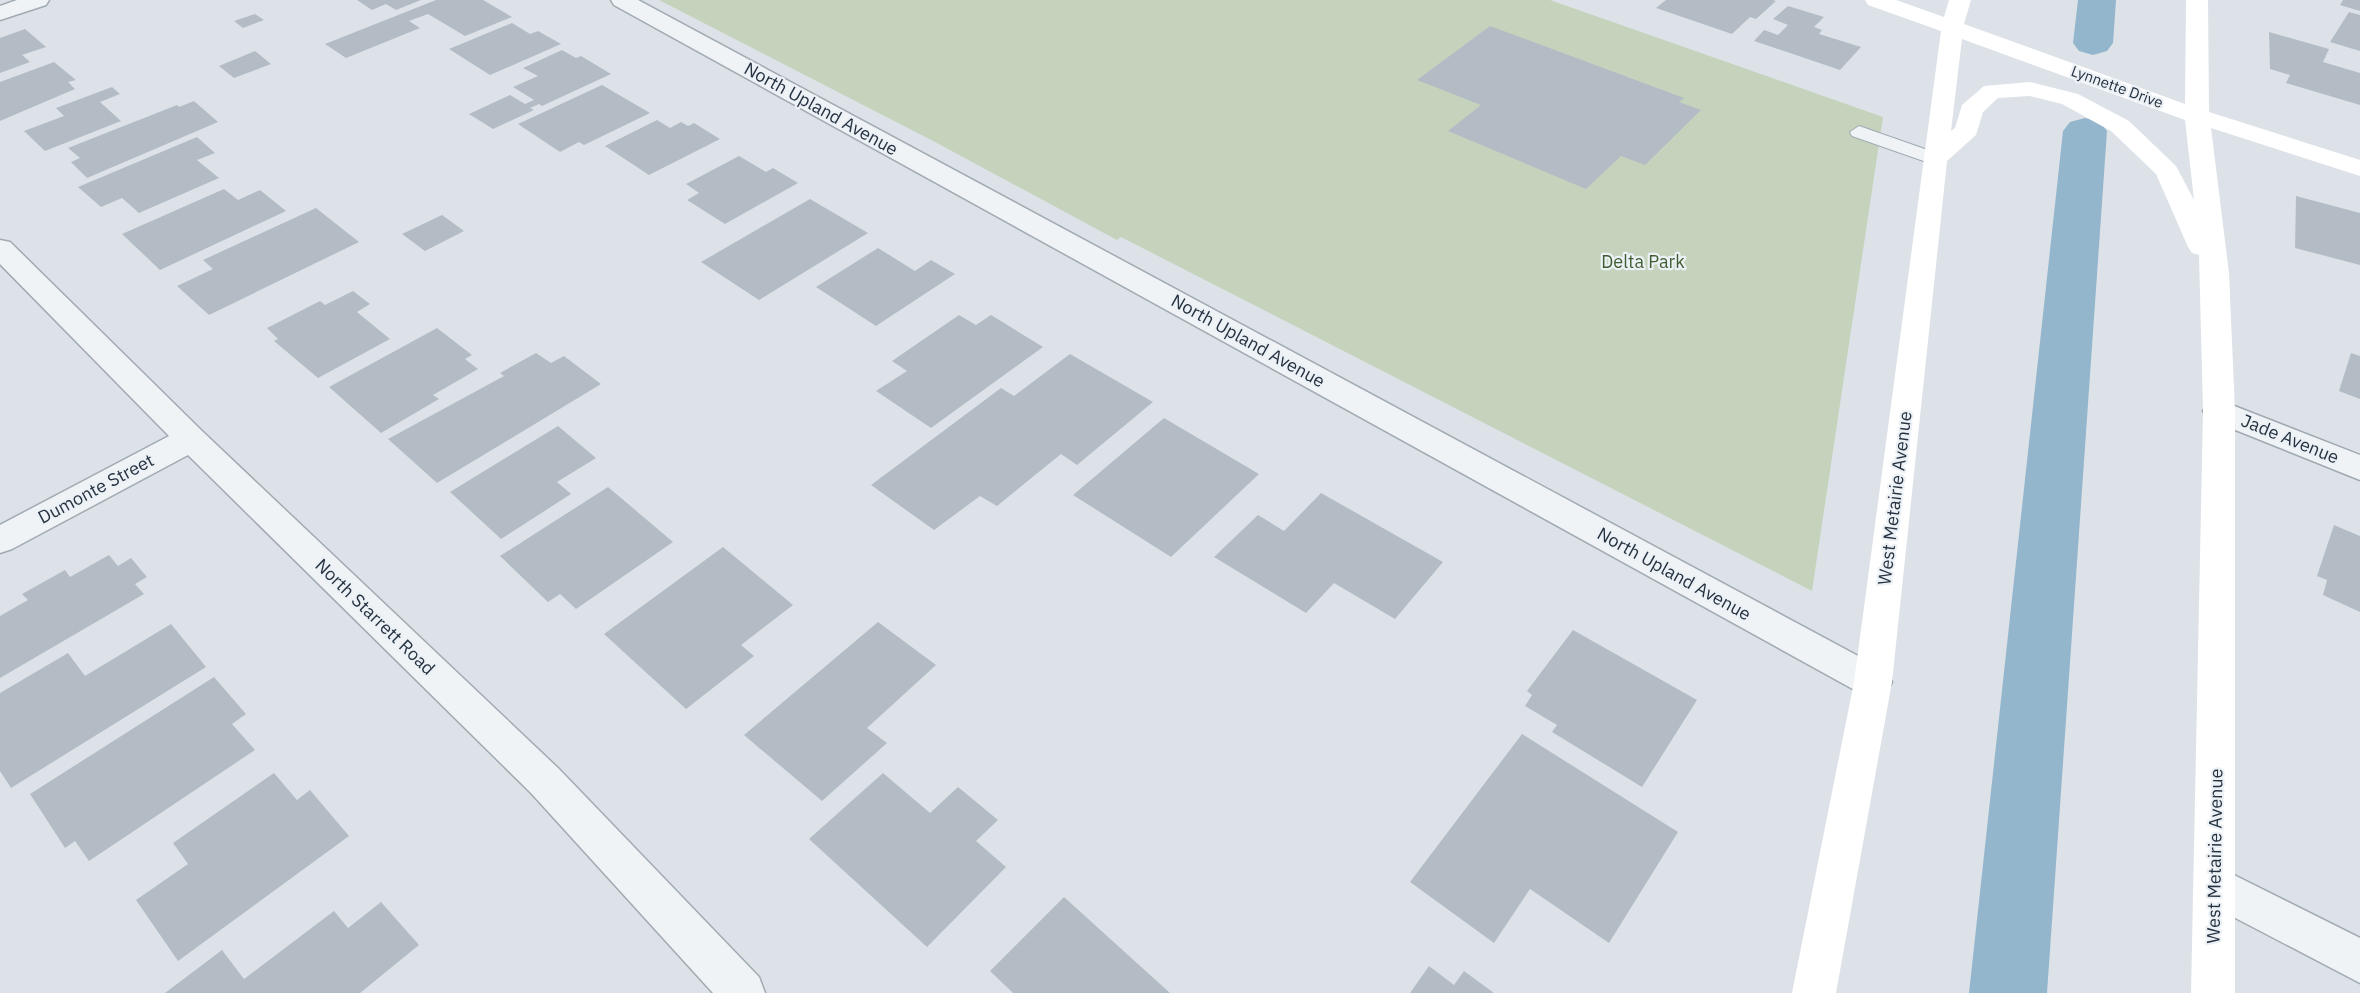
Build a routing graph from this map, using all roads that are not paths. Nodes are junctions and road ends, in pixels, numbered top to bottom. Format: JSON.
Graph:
{"nodes":[{"id":1,"x":38,"y":0,"type":"edge"},
{"id":2,"x":622,"y":0,"type":"edge"},
{"id":3,"x":1876,"y":0,"type":"edge"},
{"id":4,"x":2197,"y":0,"type":"edge"},
{"id":5,"x":0,"y":13,"type":"edge"},
{"id":6,"x":1957,"y":13,"type":"edge"},
{"id":7,"x":2196,"y":116,"type":"junction"},
{"id":8,"x":1859,"y":132,"type":"dead end"},
{"id":9,"x":1935,"y":159,"type":"junction"},
{"id":10,"x":2360,"y":168,"type":"edge"},
{"id":11,"x":0,"y":248,"type":"edge"},
{"id":12,"x":2215,"y":273,"type":"junction"},
{"id":13,"x":2219,"y":411,"type":"junction"},
{"id":14,"x":191,"y":439,"type":"junction"},
{"id":15,"x":2360,"y":468,"type":"edge"},
{"id":16,"x":0,"y":540,"type":"edge"},
{"id":17,"x":1873,"y":682,"type":"junction"},
{"id":18,"x":2216,"y":886,"type":"junction"},
{"id":19,"x":2360,"y":961,"type":"edge"},
{"id":20,"x":743,"y":993,"type":"edge"},
{"id":21,"x":1814,"y":993,"type":"edge"},
{"id":22,"x":2213,"y":993,"type":"edge"}],
"edges":[{"from":1,"to":5,"type":"street"},
{"from":2,"to":17,"type":"street","name":"North Upland Avenue"},
{"from":3,"to":6,"type":"main road","name":"Lynnette Drive"},
{"from":4,"to":7,"type":"main road","name":"West Metairie Avenue"},
{"from":6,"to":7,"type":"main road","name":"Lynnette Drive"},
{"from":6,"to":9,"type":"main road","name":"West Metairie Avenue"},
{"from":7,"to":10,"type":"main road","name":"Lynnette Drive"},
{"from":7,"to":12,"type":"main road","name":"West Metairie Avenue"},
{"from":8,"to":9,"type":"lane"},
{"from":9,"to":12,"type":"main road"},
{"from":9,"to":17,"type":"main road","name":"West Metairie Avenue"},
{"from":11,"to":14,"type":"street","name":"North Starrett Road"},
{"from":12,"to":13,"type":"main road","name":"West Metairie Avenue"},
{"from":13,"to":15,"type":"street","name":"Jade Avenue"},
{"from":13,"to":18,"type":"main road","name":"West Metairie Avenue"},
{"from":14,"to":16,"type":"street","name":"Dumonte Street"},
{"from":14,"to":20,"type":"street","name":"North Starrett Road"},
{"from":17,"to":21,"type":"main road","name":"West Metairie Avenue"},
{"from":18,"to":19,"type":"street"},
{"from":18,"to":22,"type":"main road","name":"West Metairie Avenue"}]}
